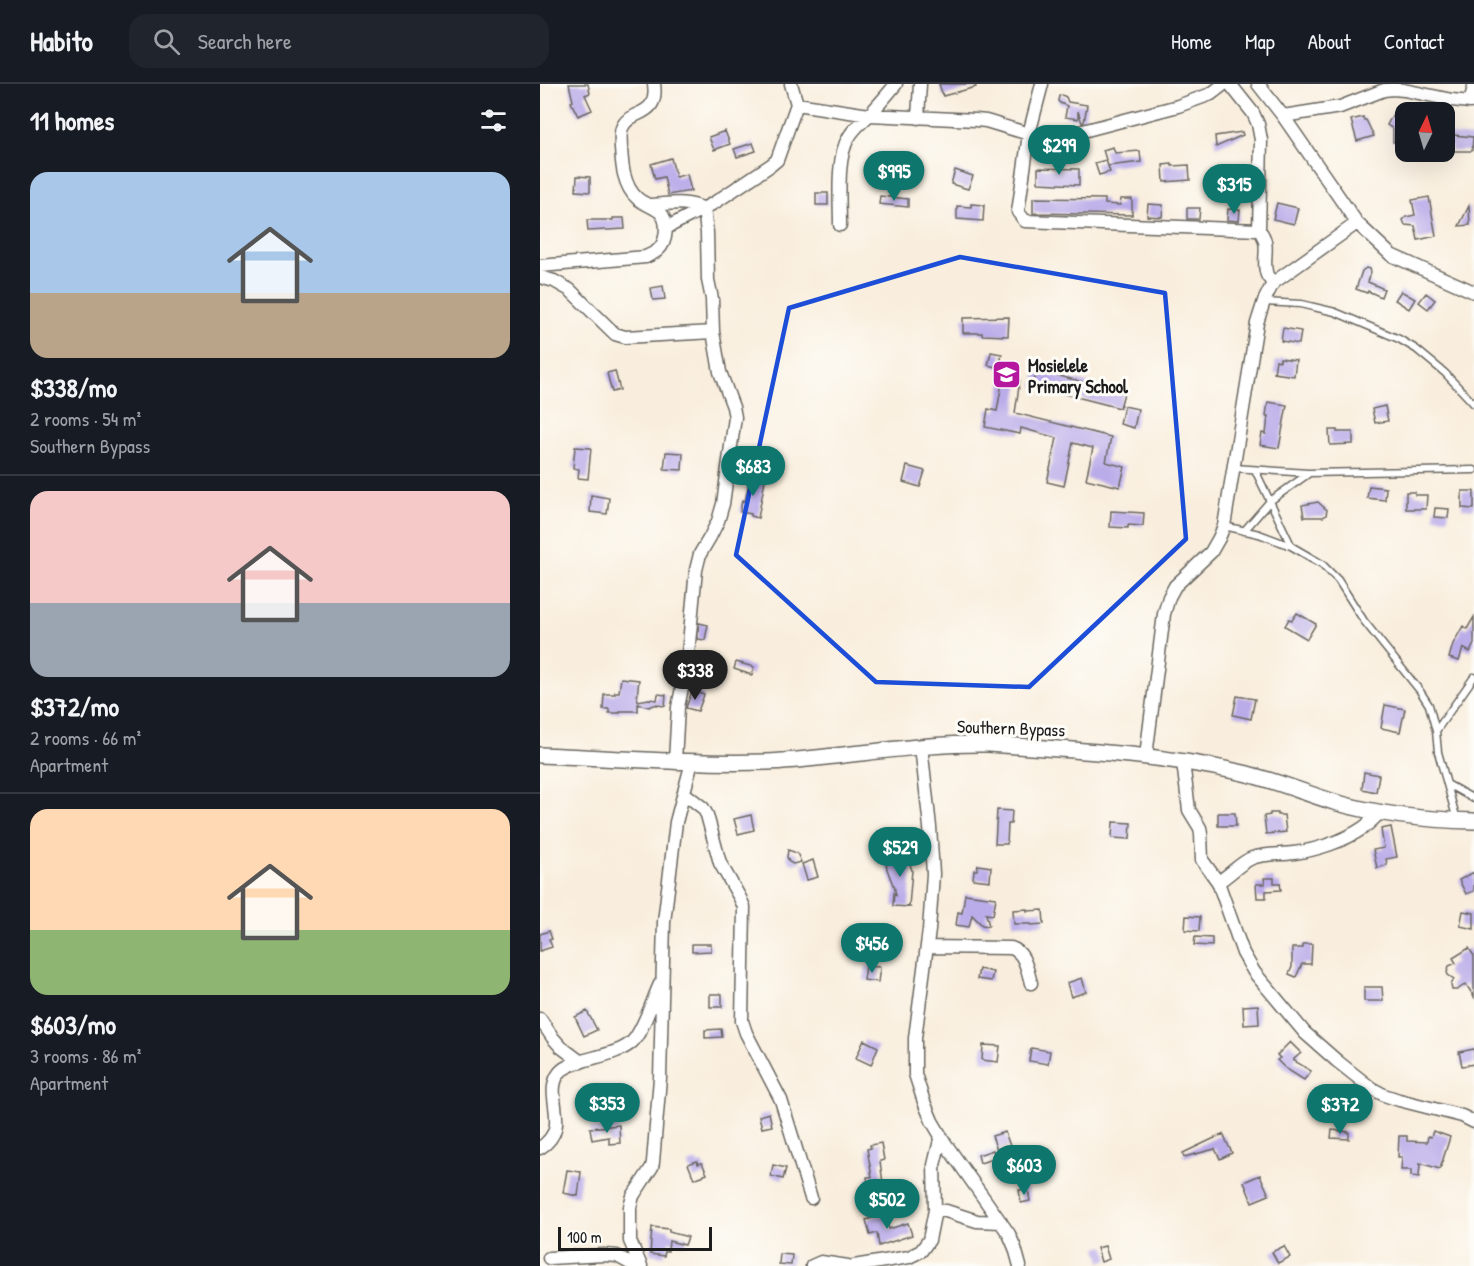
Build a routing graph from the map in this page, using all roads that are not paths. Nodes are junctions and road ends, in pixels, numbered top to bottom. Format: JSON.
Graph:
{"nodes":[{"id":1,"x":654,"y":84,"type":"edge"},
{"id":2,"x":791,"y":84,"type":"edge"},
{"id":3,"x":896,"y":84,"type":"edge"},
{"id":4,"x":920,"y":84,"type":"edge"},
{"id":5,"x":1042,"y":84,"type":"edge"},
{"id":6,"x":1224,"y":84,"type":"edge"},
{"id":7,"x":1230,"y":84,"type":"edge"},
{"id":8,"x":1258,"y":84,"type":"edge"},
{"id":9,"x":1474,"y":87,"type":"edge"},
{"id":10,"x":1472,"y":103,"type":"edge"},
{"id":11,"x":797,"y":104,"type":"junction"},
{"id":12,"x":869,"y":115,"type":"junction"},
{"id":13,"x":1283,"y":116,"type":"junction"},
{"id":14,"x":918,"y":118,"type":"junction"},
{"id":15,"x":1029,"y":134,"type":"junction"},
{"id":16,"x":651,"y":205,"type":"junction"},
{"id":17,"x":704,"y":209,"type":"junction"},
{"id":18,"x":1357,"y":223,"type":"junction"},
{"id":19,"x":840,"y":225,"type":"dead end"},
{"id":20,"x":666,"y":228,"type":"junction"},
{"id":21,"x":1259,"y":230,"type":"junction"},
{"id":22,"x":540,"y":266,"type":"edge"},
{"id":23,"x":540,"y":277,"type":"edge"},
{"id":24,"x":1273,"y":283,"type":"junction"},
{"id":25,"x":1474,"y":292,"type":"edge"},
{"id":26,"x":1264,"y":302,"type":"junction"},
{"id":27,"x":712,"y":332,"type":"junction"},
{"id":28,"x":1474,"y":404,"type":"edge"},
{"id":29,"x":1234,"y":468,"type":"junction"},
{"id":30,"x":1255,"y":470,"type":"junction"},
{"id":31,"x":1474,"y":470,"type":"edge"},
{"id":32,"x":1308,"y":474,"type":"junction"},
{"id":33,"x":1270,"y":501,"type":"junction"},
{"id":34,"x":1224,"y":526,"type":"junction"},
{"id":35,"x":1244,"y":531,"type":"junction"},
{"id":36,"x":1292,"y":546,"type":"junction"},
{"id":37,"x":1474,"y":677,"type":"edge"},
{"id":38,"x":1436,"y":731,"type":"junction"},
{"id":39,"x":921,"y":746,"type":"junction"},
{"id":40,"x":540,"y":755,"type":"edge"},
{"id":41,"x":1146,"y":756,"type":"junction"},
{"id":42,"x":675,"y":761,"type":"junction"},
{"id":43,"x":692,"y":762,"type":"junction"},
{"id":44,"x":1183,"y":762,"type":"junction"},
{"id":45,"x":1447,"y":784,"type":"junction"},
{"id":46,"x":684,"y":793,"type":"junction"},
{"id":47,"x":1474,"y":799,"type":"edge"},
{"id":48,"x":1381,"y":812,"type":"junction"},
{"id":49,"x":1457,"y":821,"type":"junction"},
{"id":50,"x":1474,"y":821,"type":"edge"},
{"id":51,"x":1218,"y":882,"type":"junction"},
{"id":52,"x":927,"y":947,"type":"junction"},
{"id":53,"x":663,"y":976,"type":"junction"},
{"id":54,"x":1031,"y":983,"type":"dead end"},
{"id":55,"x":540,"y":1019,"type":"edge"},
{"id":56,"x":581,"y":1062,"type":"junction"},
{"id":57,"x":1474,"y":1122,"type":"edge"},
{"id":58,"x":941,"y":1136,"type":"junction"},
{"id":59,"x":540,"y":1148,"type":"edge"},
{"id":60,"x":811,"y":1198,"type":"dead end"},
{"id":61,"x":935,"y":1210,"type":"junction"},
{"id":62,"x":1001,"y":1221,"type":"junction"},
{"id":63,"x":540,"y":1248,"type":"edge"},
{"id":64,"x":552,"y":1262,"type":"edge"},
{"id":65,"x":635,"y":1266,"type":"edge"},
{"id":66,"x":641,"y":1266,"type":"edge"},
{"id":67,"x":812,"y":1266,"type":"edge"},
{"id":68,"x":848,"y":1266,"type":"edge"},
{"id":69,"x":855,"y":1266,"type":"edge"},
{"id":70,"x":1020,"y":1266,"type":"edge"}],
"edges":[{"from":1,"to":16,"type":"street"},
{"from":2,"to":11,"type":"street"},
{"from":3,"to":12,"type":"street"},
{"from":4,"to":14,"type":"street"},
{"from":5,"to":15,"type":"street"},
{"from":6,"to":15,"type":"street"},
{"from":7,"to":21,"type":"street"},
{"from":8,"to":13,"type":"street"},
{"from":9,"to":10,"type":"street"},
{"from":10,"to":13,"type":"street"},
{"from":11,"to":12,"type":"street"},
{"from":11,"to":17,"type":"street"},
{"from":12,"to":14,"type":"street"},
{"from":12,"to":19,"type":"street"},
{"from":13,"to":18,"type":"street"},
{"from":14,"to":15,"type":"street"},
{"from":15,"to":21,"type":"street"},
{"from":16,"to":17,"type":"street"},
{"from":16,"to":20,"type":"street"},
{"from":17,"to":20,"type":"street"},
{"from":17,"to":27,"type":"street"},
{"from":18,"to":24,"type":"street"},
{"from":18,"to":25,"type":"street"},
{"from":20,"to":22,"type":"street"},
{"from":21,"to":24,"type":"street"},
{"from":23,"to":27,"type":"street"},
{"from":24,"to":26,"type":"street"},
{"from":26,"to":28,"type":"lane"},
{"from":26,"to":29,"type":"street"},
{"from":27,"to":42,"type":"street"},
{"from":29,"to":30,"type":"lane"},
{"from":29,"to":34,"type":"street"},
{"from":30,"to":32,"type":"lane"},
{"from":30,"to":33,"type":"lane"},
{"from":31,"to":32,"type":"lane"},
{"from":32,"to":33,"type":"lane"},
{"from":33,"to":35,"type":"lane"},
{"from":33,"to":36,"type":"lane"},
{"from":34,"to":35,"type":"lane"},
{"from":34,"to":41,"type":"street"},
{"from":35,"to":36,"type":"lane"},
{"from":36,"to":38,"type":"lane"},
{"from":37,"to":38,"type":"lane"},
{"from":38,"to":45,"type":"lane"},
{"from":39,"to":41,"type":"street","name":"Southern Bypass"},
{"from":39,"to":43,"type":"street","name":"Southern Bypass"},
{"from":39,"to":52,"type":"street"},
{"from":40,"to":42,"type":"street","name":"Southern Bypass"},
{"from":41,"to":44,"type":"street","name":"Southern Bypass"},
{"from":42,"to":43,"type":"street","name":"Southern Bypass"},
{"from":43,"to":46,"type":"street"},
{"from":44,"to":48,"type":"street","name":"Southern Bypass"},
{"from":44,"to":51,"type":"street"},
{"from":45,"to":47,"type":"lane"},
{"from":45,"to":49,"type":"lane"},
{"from":46,"to":53,"type":"street"},
{"from":46,"to":60,"type":"street"},
{"from":48,"to":49,"type":"street","name":"Southern Bypass"},
{"from":48,"to":51,"type":"street"},
{"from":49,"to":50,"type":"street","name":"Southern Bypass"},
{"from":51,"to":57,"type":"street"},
{"from":52,"to":54,"type":"street"},
{"from":52,"to":58,"type":"street"},
{"from":53,"to":56,"type":"street"},
{"from":53,"to":66,"type":"street"},
{"from":55,"to":56,"type":"street"},
{"from":56,"to":59,"type":"street"},
{"from":58,"to":61,"type":"street"},
{"from":58,"to":62,"type":"street"},
{"from":61,"to":62,"type":"street"},
{"from":61,"to":69,"type":"street"},
{"from":62,"to":70,"type":"street"},
{"from":63,"to":64,"type":"street"},
{"from":64,"to":65,"type":"street"},
{"from":67,"to":68,"type":"street"}]}
